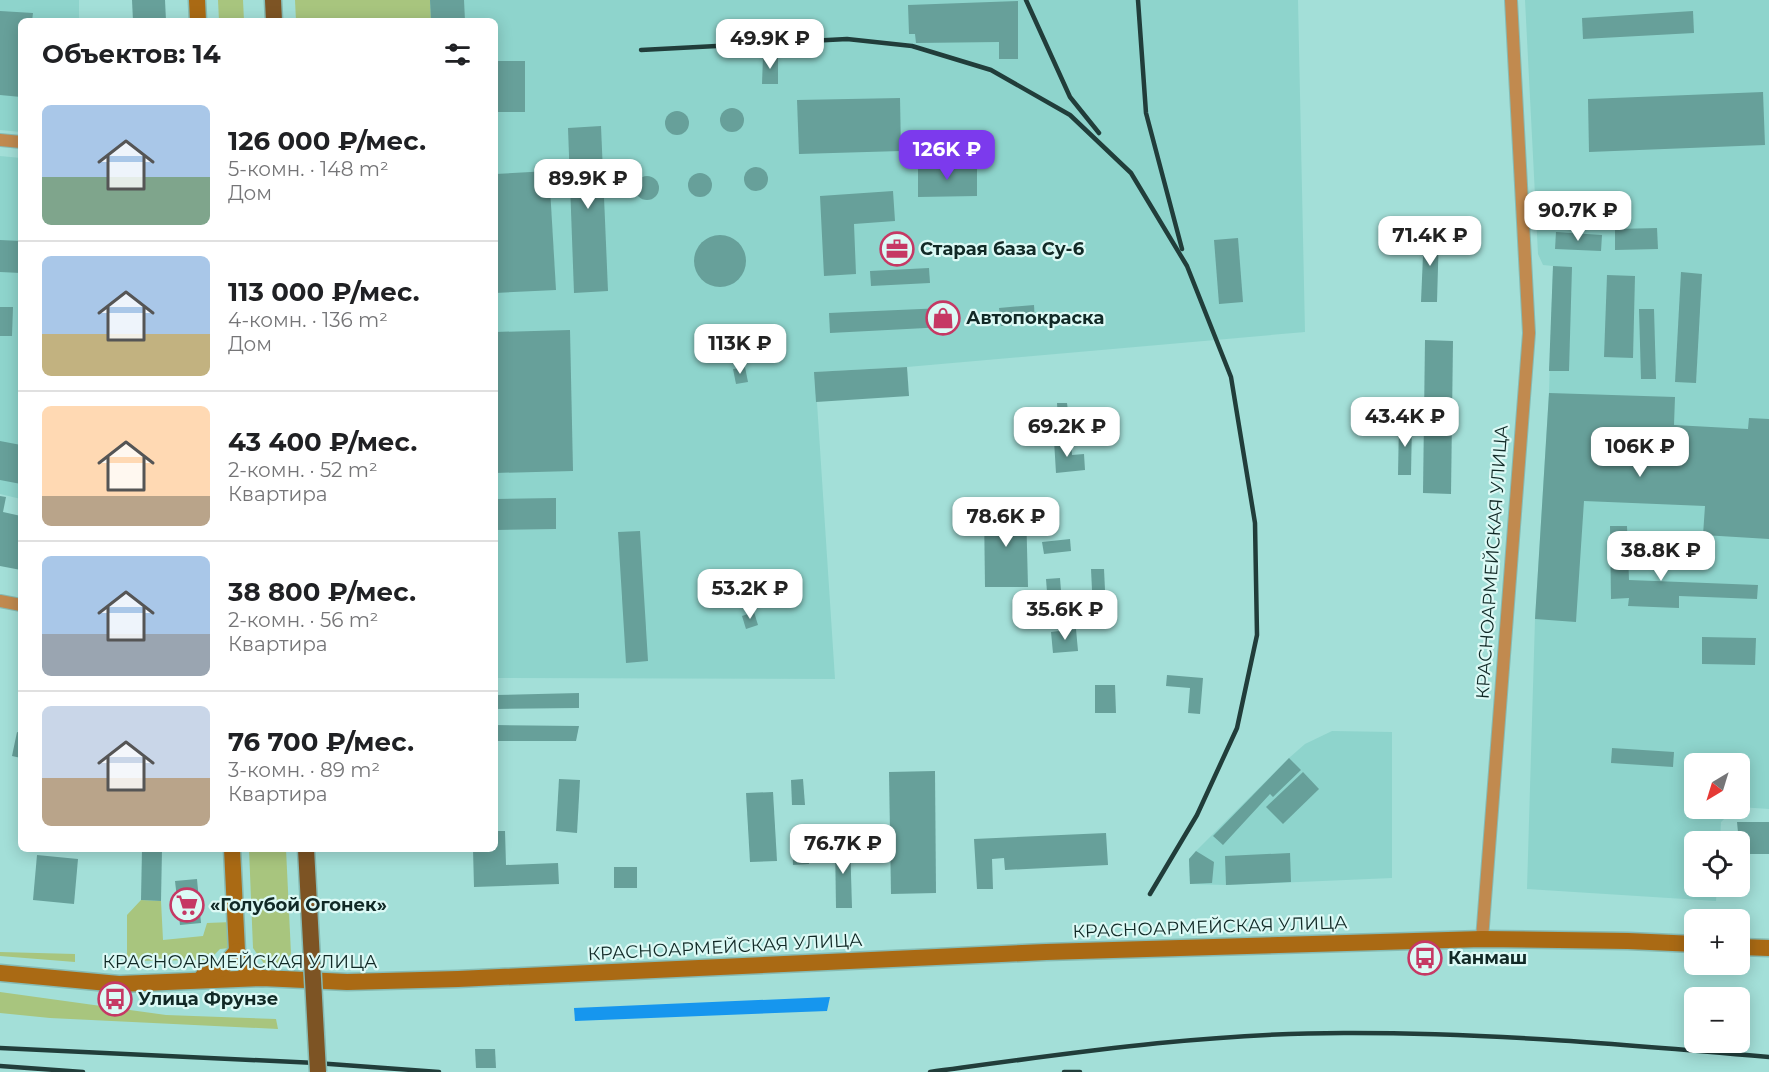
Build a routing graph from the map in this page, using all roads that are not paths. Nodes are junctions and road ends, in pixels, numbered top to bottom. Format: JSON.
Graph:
{"nodes":[{"id":1,"x":197,"y":0,"type":"edge"},
{"id":2,"x":273,"y":0,"type":"edge"},
{"id":3,"x":1511,"y":0,"type":"edge"},
{"id":4,"x":198,"y":18,"type":"edge"},
{"id":5,"x":274,"y":18,"type":"edge"},
{"id":6,"x":0,"y":140,"type":"edge"},
{"id":7,"x":18,"y":142,"type":"edge"},
{"id":8,"x":0,"y":601,"type":"edge"},
{"id":9,"x":18,"y":604,"type":"edge"},
{"id":10,"x":232,"y":852,"type":"edge"},
{"id":11,"x":306,"y":852,"type":"edge"},
{"id":12,"x":1482,"y":939,"type":"junction"},
{"id":13,"x":1684,"y":944,"type":"edge"},
{"id":14,"x":1750,"y":947,"type":"edge"},
{"id":15,"x":1769,"y":948,"type":"edge"},
{"id":16,"x":237,"y":951,"type":"junction"},
{"id":17,"x":0,"y":973,"type":"edge"},
{"id":18,"x":262,"y":978,"type":"junction"},
{"id":19,"x":193,"y":981,"type":"junction"},
{"id":20,"x":318,"y":1072,"type":"edge"}],
"edges":[{"from":1,"to":4,"type":"main road"},
{"from":2,"to":5,"type":"highway"},
{"from":3,"to":12,"type":"street","name":"КРАСНОАРМЕЙСКАЯ УЛИЦА"},
{"from":6,"to":7,"type":"street"},
{"from":8,"to":9,"type":"street"},
{"from":10,"to":16,"type":"main road"},
{"from":11,"to":20,"type":"highway","bridge":true},
{"from":12,"to":13,"type":"main road"},
{"from":12,"to":18,"type":"main road","name":"КРАСНОАРМЕЙСКАЯ УЛИЦА"},
{"from":14,"to":15,"type":"main road"},
{"from":16,"to":18,"type":"main road"},
{"from":16,"to":19,"type":"main road"},
{"from":17,"to":19,"type":"main road","name":"КРАСНОАРМЕЙСКАЯ УЛИЦА"},
{"from":18,"to":19,"type":"main road","name":"КРАСНОАРМЕЙСКАЯ УЛИЦА"}]}
